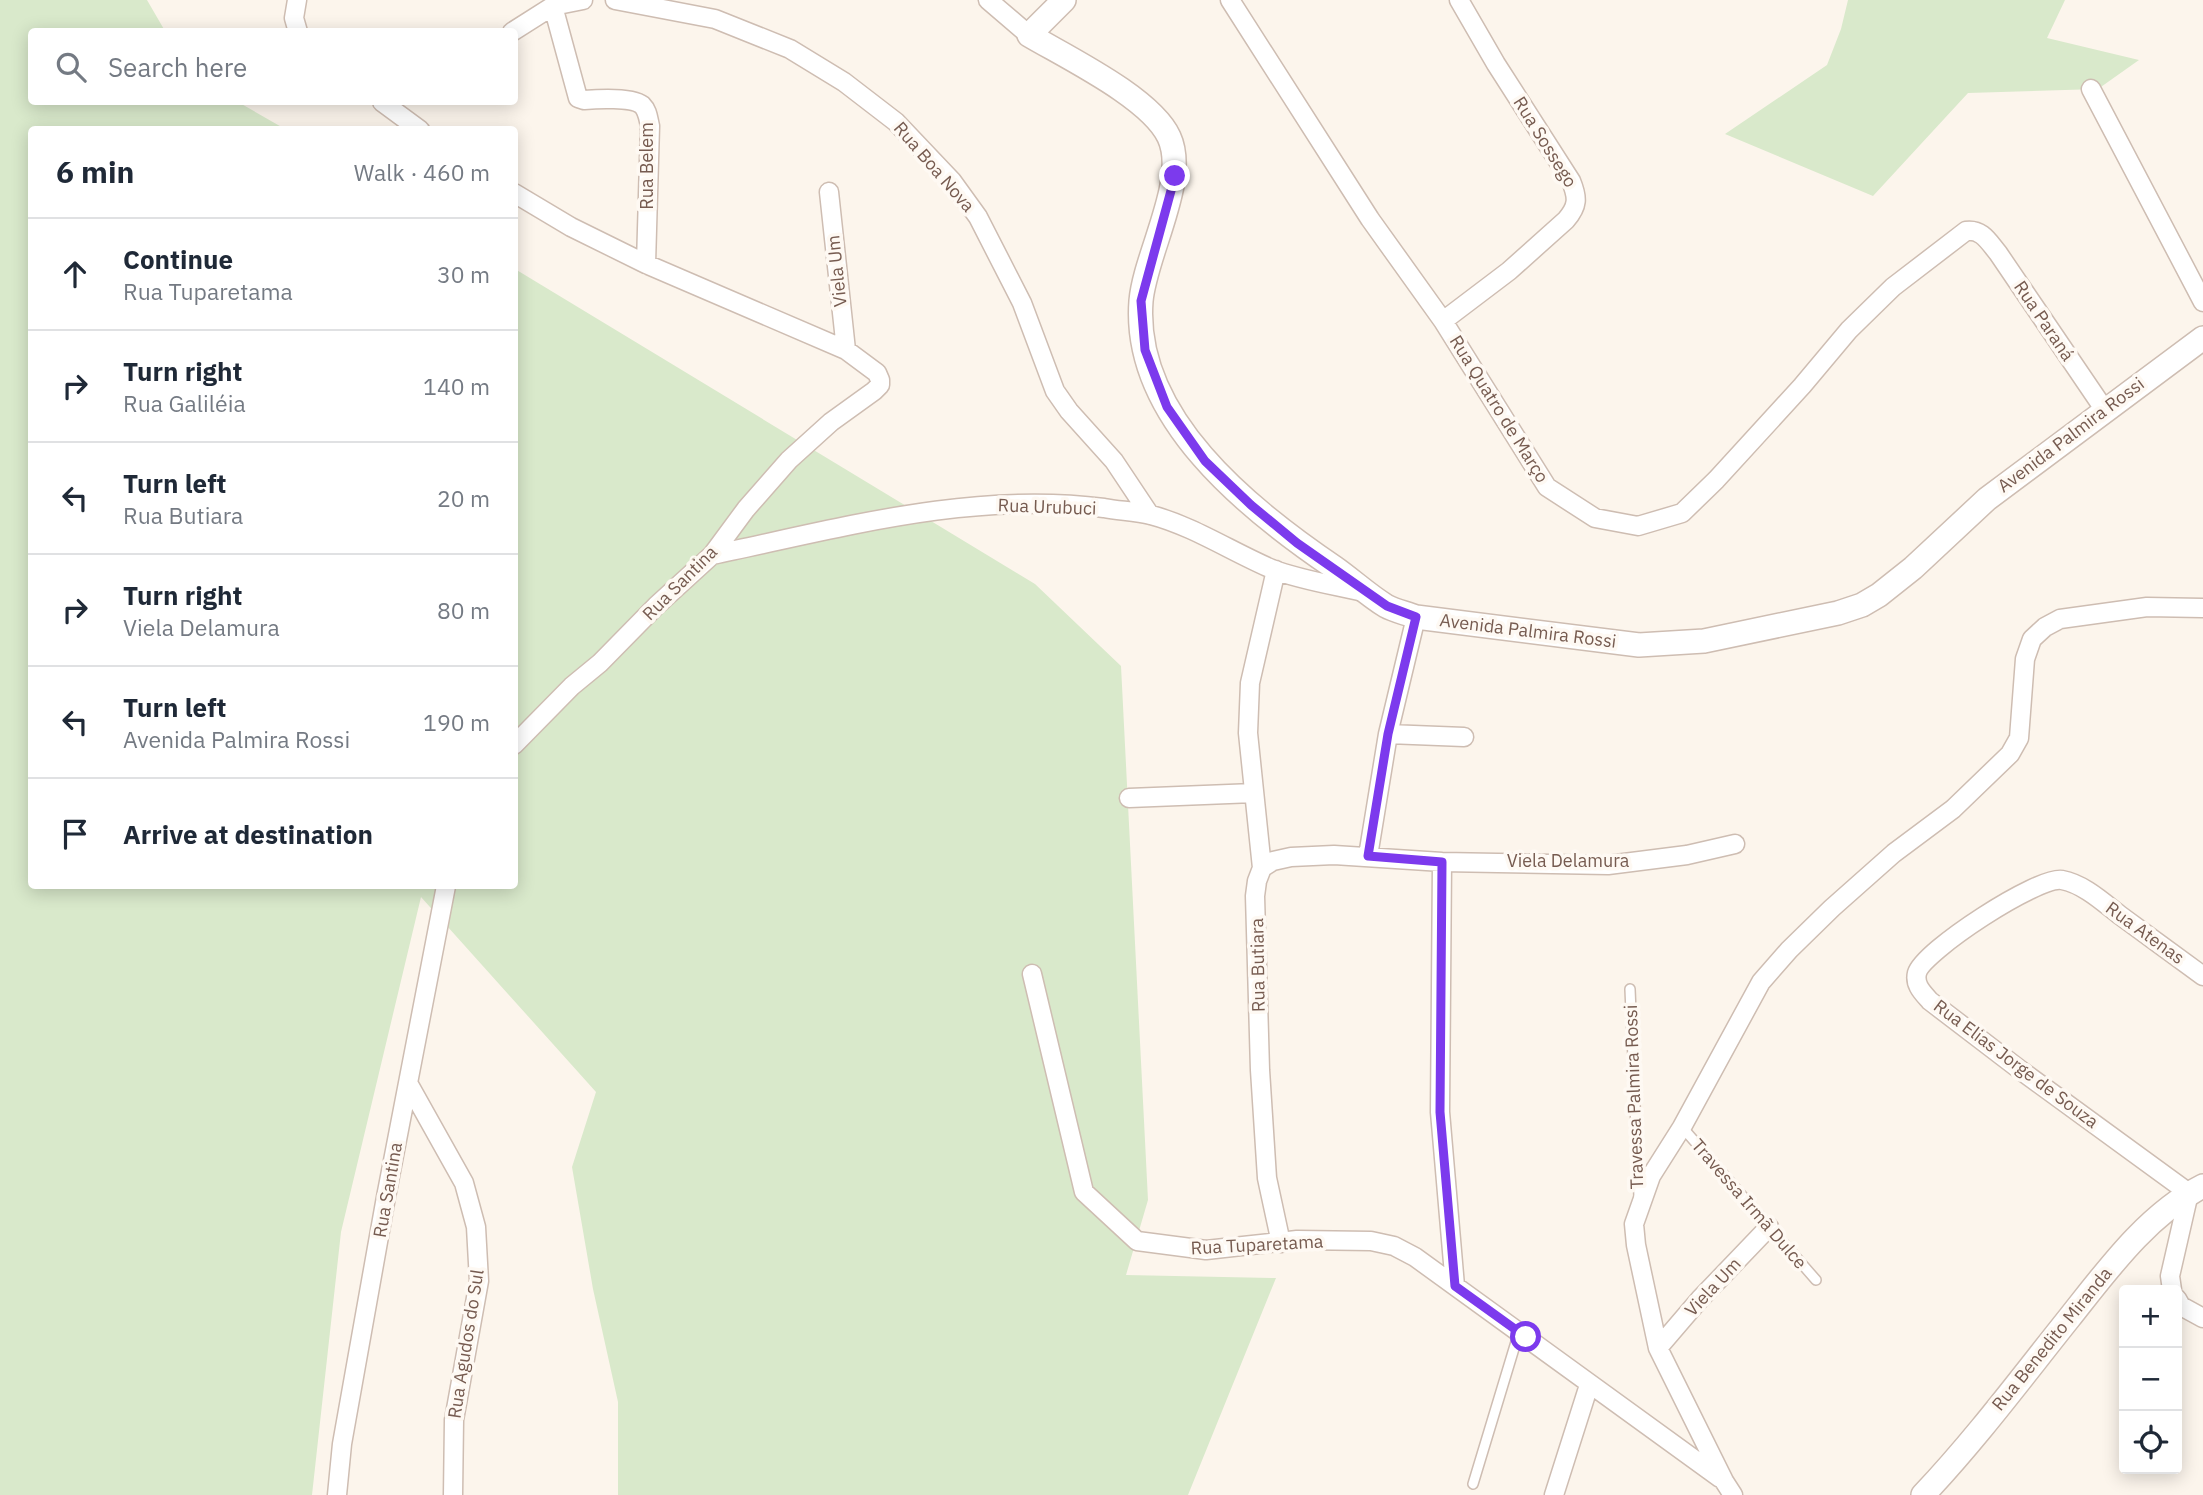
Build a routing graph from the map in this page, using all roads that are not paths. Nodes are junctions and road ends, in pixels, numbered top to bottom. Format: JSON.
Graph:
{"nodes":[{"id":1,"x":297,"y":0,"type":"edge"},
{"id":2,"x":583,"y":0,"type":"edge"},
{"id":3,"x":615,"y":0,"type":"edge"},
{"id":4,"x":988,"y":0,"type":"edge"},
{"id":5,"x":1064,"y":0,"type":"edge"},
{"id":6,"x":1230,"y":0,"type":"edge"},
{"id":7,"x":1459,"y":0,"type":"edge"},
{"id":8,"x":553,"y":6,"type":"junction"},
{"id":9,"x":297,"y":28,"type":"edge"},
{"id":10,"x":518,"y":28,"type":"edge"},
{"id":11,"x":1030,"y":35,"type":"junction"},
{"id":12,"x":2091,"y":89,"type":"dead end"},
{"id":13,"x":386,"y":105,"type":"edge"},
{"id":14,"x":410,"y":105,"type":"edge"},
{"id":15,"x":399,"y":114,"type":"junction"},
{"id":16,"x":415,"y":126,"type":"edge"},
{"id":17,"x":829,"y":192,"type":"dead end"},
{"id":18,"x":518,"y":195,"type":"edge"},
{"id":19,"x":1983,"y":234,"type":"joint"},
{"id":20,"x":646,"y":264,"type":"junction"},
{"id":21,"x":2203,"y":302,"type":"edge"},
{"id":22,"x":1443,"y":321,"type":"junction"},
{"id":23,"x":2203,"y":338,"type":"edge"},
{"id":24,"x":846,"y":350,"type":"junction"},
{"id":25,"x":2104,"y":409,"type":"junction"},
{"id":26,"x":1150,"y":514,"type":"junction"},
{"id":27,"x":712,"y":555,"type":"junction"},
{"id":28,"x":1276,"y":570,"type":"junction"},
{"id":29,"x":1371,"y":594,"type":"junction"},
{"id":30,"x":2203,"y":608,"type":"edge"},
{"id":31,"x":1416,"y":617,"type":"junction"},
{"id":32,"x":1388,"y":734,"type":"junction"},
{"id":33,"x":1464,"y":737,"type":"dead end"},
{"id":34,"x":518,"y":741,"type":"edge"},
{"id":35,"x":1254,"y":793,"type":"junction"},
{"id":36,"x":1129,"y":799,"type":"dead end"},
{"id":37,"x":1735,"y":844,"type":"dead end"},
{"id":38,"x":1368,"y":856,"type":"junction"},
{"id":39,"x":1442,"y":862,"type":"junction"},
{"id":40,"x":1262,"y":869,"type":"junction"},
{"id":41,"x":445,"y":889,"type":"edge"},
{"id":42,"x":2087,"y":890,"type":"joint"},
{"id":43,"x":1032,"y":974,"type":"dead end"},
{"id":44,"x":2203,"y":976,"type":"edge"},
{"id":45,"x":1630,"y":989,"type":"dead end"},
{"id":46,"x":408,"y":1083,"type":"junction"},
{"id":47,"x":1682,"y":1127,"type":"junction"},
{"id":48,"x":2196,"y":1190,"type":"edge"},
{"id":49,"x":1639,"y":1206,"type":"junction"},
{"id":50,"x":1769,"y":1227,"type":"junction"},
{"id":51,"x":1281,"y":1243,"type":"junction"},
{"id":52,"x":1815,"y":1280,"type":"dead end"},
{"id":53,"x":2171,"y":1285,"type":"edge"},
{"id":54,"x":1455,"y":1286,"type":"junction"},
{"id":55,"x":2182,"y":1307,"type":"edge"},
{"id":56,"x":2203,"y":1318,"type":"edge"},
{"id":57,"x":1519,"y":1332,"type":"junction"},
{"id":58,"x":1658,"y":1348,"type":"junction"},
{"id":59,"x":1589,"y":1385,"type":"junction"},
{"id":60,"x":1473,"y":1484,"type":"dead end"},
{"id":61,"x":1728,"y":1488,"type":"edge"},
{"id":62,"x":337,"y":1495,"type":"edge"},
{"id":63,"x":453,"y":1495,"type":"edge"},
{"id":64,"x":1554,"y":1495,"type":"edge"},
{"id":65,"x":1923,"y":1495,"type":"edge"}],
"edges":[{"from":1,"to":9,"type":"street"},
{"from":2,"to":8,"type":"street"},
{"from":3,"to":26,"type":"street","name":"Rua Boa Nova"},
{"from":4,"to":11,"type":"street"},
{"from":5,"to":11,"type":"street"},
{"from":6,"to":22,"type":"street","name":"Rua Quatro de Março"},
{"from":7,"to":22,"type":"street","name":"Rua Sossego"},
{"from":8,"to":10,"type":"street"},
{"from":8,"to":20,"type":"street","name":"Rua Belem"},
{"from":11,"to":29,"type":"street","name":"Avenida Palmira Rossi"},
{"from":12,"to":21,"type":"street"},
{"from":13,"to":15,"type":"street"},
{"from":14,"to":15,"type":"street"},
{"from":15,"to":16,"type":"street"},
{"from":17,"to":24,"type":"street","name":"Viela Um"},
{"from":18,"to":20,"type":"street"},
{"from":19,"to":22,"type":"street","name":"Rua Quatro de Março"},
{"from":19,"to":25,"type":"street","name":"Rua Paraná"},
{"from":20,"to":24,"type":"street"},
{"from":23,"to":25,"type":"street","name":"Avenida Palmira Rossi"},
{"from":24,"to":27,"type":"street","name":"Rua Santina"},
{"from":25,"to":31,"type":"street","name":"Avenida Palmira Rossi"},
{"from":26,"to":27,"type":"street","name":"Rua Urubuci"},
{"from":26,"to":28,"type":"street","name":"Rua Urubuci"},
{"from":27,"to":34,"type":"street","name":"Rua Santina"},
{"from":28,"to":29,"type":"street","name":"Rua Urubuci"},
{"from":28,"to":35,"type":"street","name":"Rua Butiara"},
{"from":29,"to":31,"type":"street","name":"Avenida Palmira Rossi"},
{"from":30,"to":47,"type":"street"},
{"from":31,"to":32,"type":"street"},
{"from":32,"to":33,"type":"street"},
{"from":32,"to":38,"type":"street"},
{"from":35,"to":36,"type":"street"},
{"from":35,"to":40,"type":"street","name":"Rua Butiara"},
{"from":37,"to":39,"type":"street","name":"Viela Delamura"},
{"from":38,"to":39,"type":"street"},
{"from":38,"to":40,"type":"street"},
{"from":39,"to":54,"type":"street"},
{"from":40,"to":51,"type":"street","name":"Rua Butiara"},
{"from":41,"to":46,"type":"street","name":"Rua Santina"},
{"from":42,"to":44,"type":"street","name":"Rua Atenas"},
{"from":42,"to":48,"type":"street","name":"Rua Elias Jorge de Souza"},
{"from":43,"to":51,"type":"street","name":"Rua Tuparetama"},
{"from":45,"to":49,"type":"lane","name":"Travessa Palmira Rossi"},
{"from":46,"to":62,"type":"street","name":"Rua Santina"},
{"from":46,"to":63,"type":"street","name":"Rua Agudos do Sul"},
{"from":47,"to":49,"type":"street"},
{"from":47,"to":50,"type":"lane","name":"Travessa Irmã Dulce"},
{"from":48,"to":53,"type":"street"},
{"from":48,"to":65,"type":"street","name":"Rua Benedito Miranda"},
{"from":49,"to":58,"type":"street"},
{"from":50,"to":52,"type":"lane","name":"Travessa Irmã Dulce"},
{"from":50,"to":58,"type":"street","name":"Viela Um"},
{"from":51,"to":54,"type":"street","name":"Rua Tuparetama"},
{"from":54,"to":57,"type":"street","name":"Rua Tuparetama"},
{"from":55,"to":56,"type":"street"},
{"from":57,"to":59,"type":"street","name":"Rua Tuparetama"},
{"from":57,"to":60,"type":"lane"},
{"from":58,"to":61,"type":"street"},
{"from":59,"to":61,"type":"street","name":"Rua Tuparetama"},
{"from":59,"to":64,"type":"street"}]}
